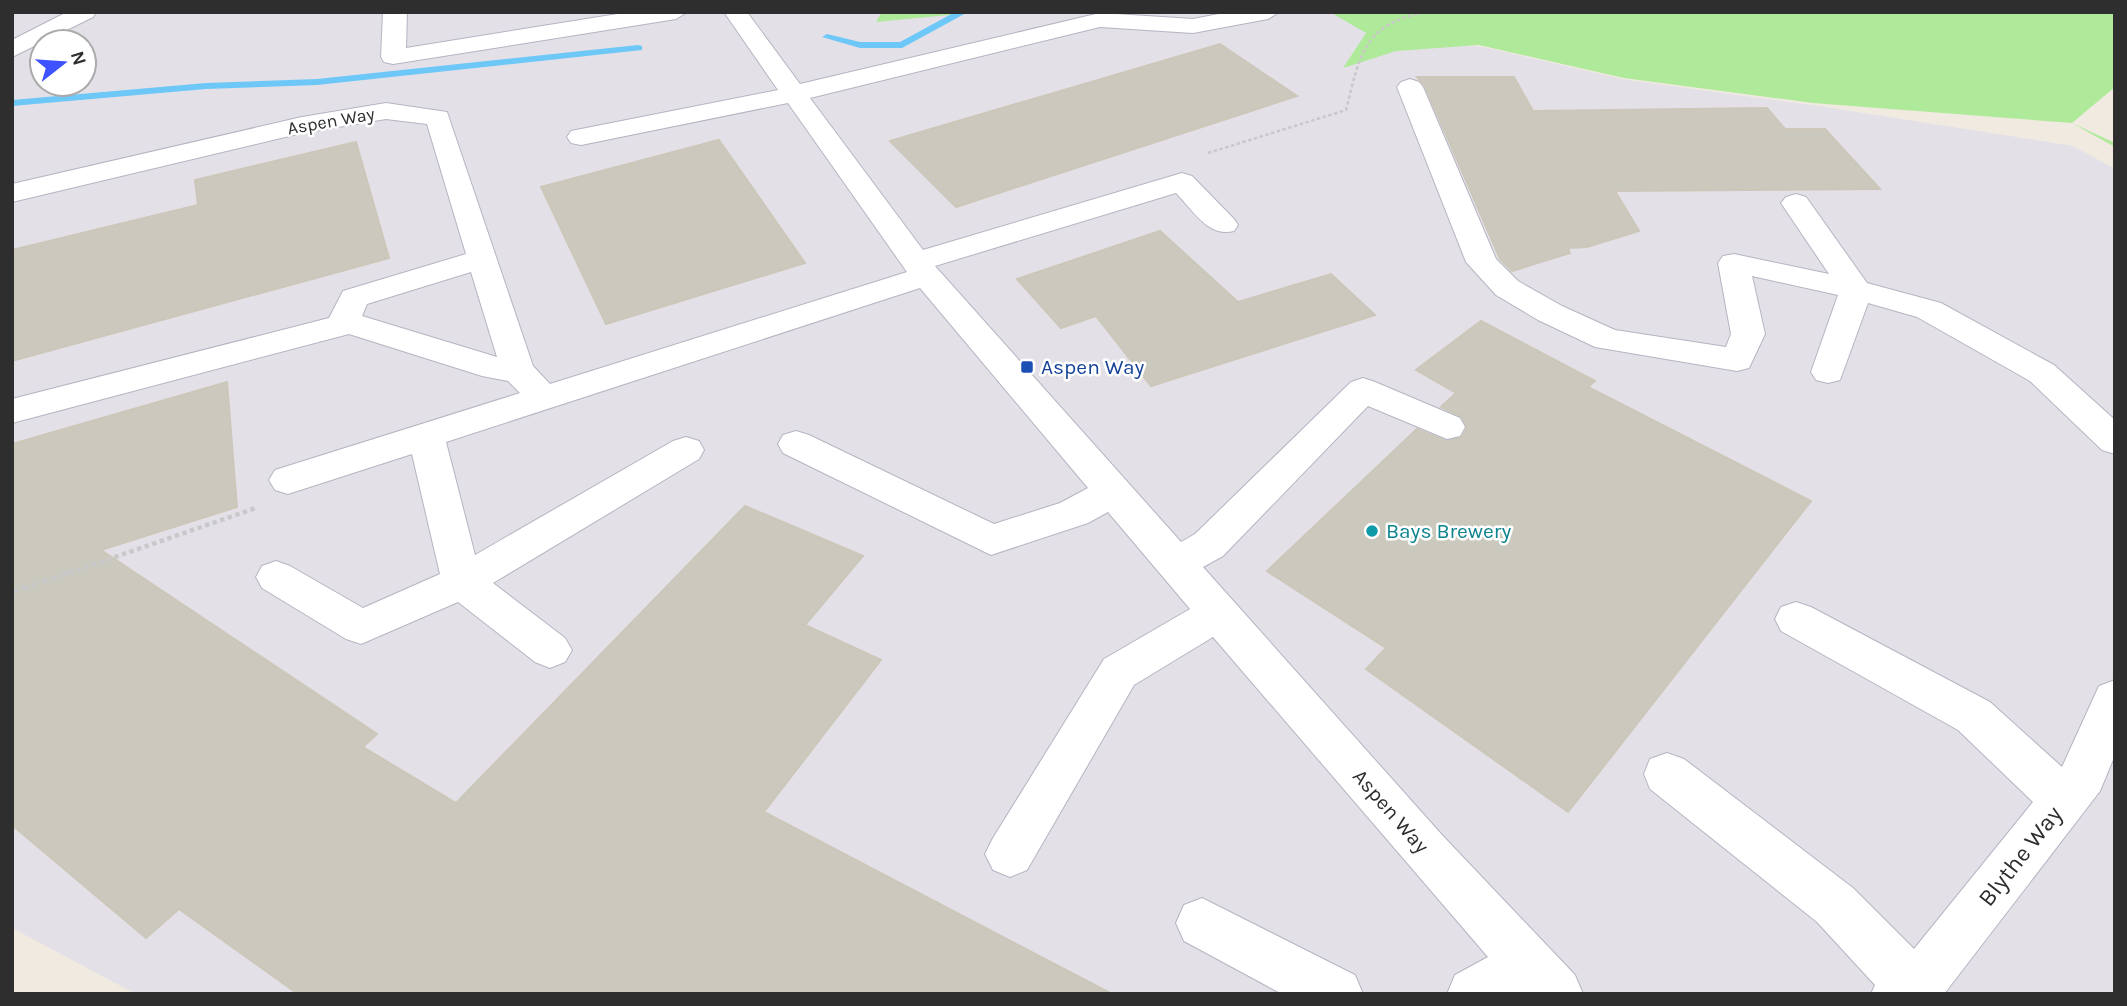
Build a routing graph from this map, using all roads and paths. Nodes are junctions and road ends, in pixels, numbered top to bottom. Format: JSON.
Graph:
{"nodes":[{"id":1,"x":85,"y":12,"type":"edge"},
{"id":2,"x":395,"y":12,"type":"edge"},
{"id":3,"x":676,"y":12,"type":"edge"},
{"id":4,"x":1268,"y":12,"type":"edge"},
{"id":5,"x":747,"y":14,"type":"edge"},
{"id":6,"x":12,"y":50,"type":"edge"},
{"id":7,"x":1410,"y":87,"type":"dead end"},
{"id":8,"x":795,"y":94,"type":"junction"},
{"id":9,"x":581,"y":137,"type":"dead end"},
{"id":10,"x":12,"y":193,"type":"edge"},
{"id":11,"x":1796,"y":202,"type":"dead end"},
{"id":12,"x":1223,"y":225,"type":"dead end"},
{"id":13,"x":482,"y":259,"type":"junction"},
{"id":14,"x":922,"y":269,"type":"junction"},
{"id":15,"x":1856,"y":290,"type":"junction"},
{"id":16,"x":342,"y":325,"type":"junction"},
{"id":17,"x":519,"y":371,"type":"junction"},
{"id":18,"x":1828,"y":372,"type":"dead end"},
{"id":19,"x":541,"y":400,"type":"junction"},
{"id":20,"x":12,"y":411,"type":"edge"},
{"id":21,"x":1447,"y":427,"type":"dead end"},
{"id":22,"x":426,"y":435,"type":"junction"},
{"id":23,"x":2115,"y":441,"type":"edge"},
{"id":24,"x":796,"y":444,"type":"dead end"},
{"id":25,"x":686,"y":450,"type":"dead end"},
{"id":26,"x":288,"y":480,"type":"dead end"},
{"id":27,"x":1115,"y":491,"type":"junction"},
{"id":28,"x":1176,"y":563,"type":"junction"},
{"id":29,"x":276,"y":577,"type":"dead end"},
{"id":30,"x":462,"y":582,"type":"junction"},
{"id":31,"x":1219,"y":612,"type":"junction"},
{"id":32,"x":1796,"y":619,"type":"dead end"},
{"id":33,"x":550,"y":650,"type":"dead end"},
{"id":34,"x":2115,"y":700,"type":"edge"},
{"id":35,"x":1667,"y":774,"type":"dead end"},
{"id":36,"x":2064,"y":800,"type":"junction"},
{"id":37,"x":1010,"y":854,"type":"dead end"},
{"id":38,"x":1202,"y":923,"type":"dead end"},
{"id":39,"x":1543,"y":979,"type":"edge"},
{"id":40,"x":1905,"y":989,"type":"edge"},
{"id":41,"x":1336,"y":994,"type":"edge"},
{"id":42,"x":1474,"y":994,"type":"edge"}],
"edges":[{"from":1,"to":6,"type":"lane"},
{"from":2,"to":3,"type":"lane"},
{"from":4,"to":8,"type":"lane"},
{"from":5,"to":8,"type":"lane","name":"Aspen Way"},
{"from":7,"to":15,"type":"lane"},
{"from":8,"to":9,"type":"lane"},
{"from":8,"to":14,"type":"lane","name":"Aspen Way"},
{"from":10,"to":13,"type":"lane","name":"Aspen Way"},
{"from":11,"to":15,"type":"lane"},
{"from":12,"to":14,"type":"lane"},
{"from":13,"to":16,"type":"lane"},
{"from":13,"to":17,"type":"lane","name":"Aspen Way"},
{"from":14,"to":19,"type":"lane"},
{"from":14,"to":27,"type":"lane","name":"Aspen Way"},
{"from":15,"to":18,"type":"lane"},
{"from":15,"to":23,"type":"lane"},
{"from":16,"to":17,"type":"lane"},
{"from":16,"to":20,"type":"lane"},
{"from":17,"to":19,"type":"lane","name":"Aspen Way"},
{"from":19,"to":22,"type":"lane"},
{"from":21,"to":28,"type":"lane"},
{"from":22,"to":26,"type":"lane"},
{"from":22,"to":30,"type":"lane"},
{"from":24,"to":27,"type":"lane"},
{"from":25,"to":30,"type":"lane"},
{"from":27,"to":28,"type":"lane","name":"Aspen Way"},
{"from":28,"to":31,"type":"lane","name":"Aspen Way"},
{"from":29,"to":30,"type":"lane"},
{"from":30,"to":33,"type":"lane"},
{"from":31,"to":37,"type":"lane"},
{"from":31,"to":39,"type":"lane","name":"Aspen Way"},
{"from":32,"to":36,"type":"lane"},
{"from":34,"to":36,"type":"lane","name":"Blythe Way"},
{"from":35,"to":40,"type":"lane"},
{"from":36,"to":40,"type":"lane","name":"Blythe Way"},
{"from":38,"to":41,"type":"lane"},
{"from":39,"to":42,"type":"lane"}]}
